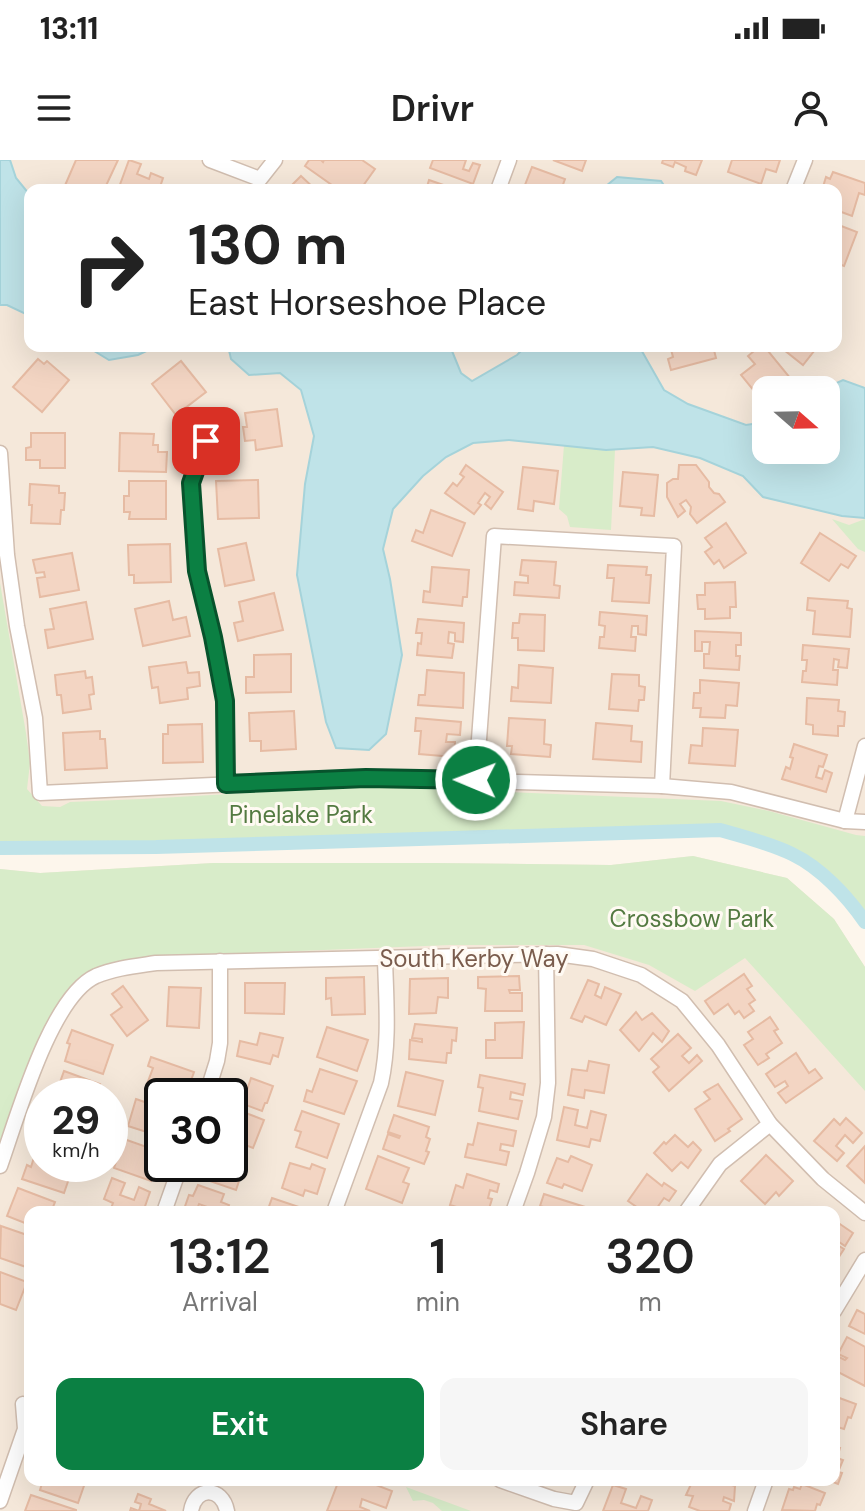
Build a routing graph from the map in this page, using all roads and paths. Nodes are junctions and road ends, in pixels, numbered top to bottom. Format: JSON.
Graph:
{"nodes":[{"id":1,"x":210,"y":160,"type":"edge"},
{"id":2,"x":275,"y":160,"type":"edge"},
{"id":3,"x":509,"y":160,"type":"edge"},
{"id":4,"x":805,"y":160,"type":"edge"},
{"id":5,"x":500,"y":184,"type":"edge"},
{"id":6,"x":795,"y":184,"type":"edge"},
{"id":7,"x":206,"y":441,"type":"dead end"},
{"id":8,"x":0,"y":453,"type":"edge"},
{"id":9,"x":865,"y":746,"type":"edge"},
{"id":10,"x":476,"y":780,"type":"junction"},
{"id":11,"x":226,"y":784,"type":"junction"},
{"id":12,"x":662,"y":786,"type":"junction"},
{"id":13,"x":845,"y":821,"type":"junction"},
{"id":14,"x":865,"y":822,"type":"edge"},
{"id":15,"x":546,"y":954,"type":"junction"},
{"id":16,"x":385,"y":958,"type":"junction"},
{"id":17,"x":220,"y":961,"type":"junction"},
{"id":18,"x":212,"y":1078,"type":"edge"},
{"id":19,"x":770,"y":1124,"type":"junction"},
{"id":20,"x":0,"y":1166,"type":"edge"},
{"id":21,"x":175,"y":1182,"type":"edge"},
{"id":22,"x":166,"y":1206,"type":"edge"},
{"id":23,"x":336,"y":1206,"type":"edge"},
{"id":24,"x":515,"y":1206,"type":"edge"},
{"id":25,"x":690,"y":1206,"type":"edge"},
{"id":26,"x":865,"y":1213,"type":"edge"},
{"id":27,"x":865,"y":1260,"type":"edge"},
{"id":28,"x":840,"y":1301,"type":"edge"},
{"id":29,"x":23,"y":1404,"type":"dead end"},
{"id":30,"x":24,"y":1416,"type":"edge"},
{"id":31,"x":24,"y":1432,"type":"edge"},
{"id":32,"x":517,"y":1486,"type":"edge"},
{"id":33,"x":584,"y":1486,"type":"edge"},
{"id":34,"x":764,"y":1486,"type":"edge"},
{"id":35,"x":0,"y":1501,"type":"edge"},
{"id":36,"x":191,"y":1511,"type":"edge"},
{"id":37,"x":227,"y":1511,"type":"edge"},
{"id":38,"x":755,"y":1511,"type":"edge"}],
"edges":[{"from":1,"to":2,"type":"street"},
{"from":3,"to":5,"type":"street"},
{"from":4,"to":6,"type":"street"},
{"from":7,"to":11,"type":"street"},
{"from":8,"to":11,"type":"street"},
{"from":9,"to":13,"type":"street"},
{"from":10,"to":11,"type":"street"},
{"from":10,"to":12,"type":"street"},
{"from":10,"to":12,"type":"street"},
{"from":12,"to":13,"type":"street"},
{"from":13,"to":14,"type":"street"},
{"from":15,"to":16,"type":"street","name":"South Kerby Way"},
{"from":15,"to":19,"type":"street","name":"South Kerby Way"},
{"from":15,"to":24,"type":"street"},
{"from":16,"to":17,"type":"street","name":"South Kerby Way"},
{"from":16,"to":23,"type":"street"},
{"from":17,"to":18,"type":"street"},
{"from":17,"to":20,"type":"street","name":"South Kerby Way"},
{"from":19,"to":25,"type":"street"},
{"from":19,"to":26,"type":"street","name":"South Kerby Way"},
{"from":21,"to":22,"type":"street"},
{"from":27,"to":28,"type":"street"},
{"from":29,"to":30,"type":"street"},
{"from":31,"to":35,"type":"street"},
{"from":32,"to":33,"type":"street"},
{"from":34,"to":38,"type":"street"},
{"from":36,"to":37,"type":"street"}]}
